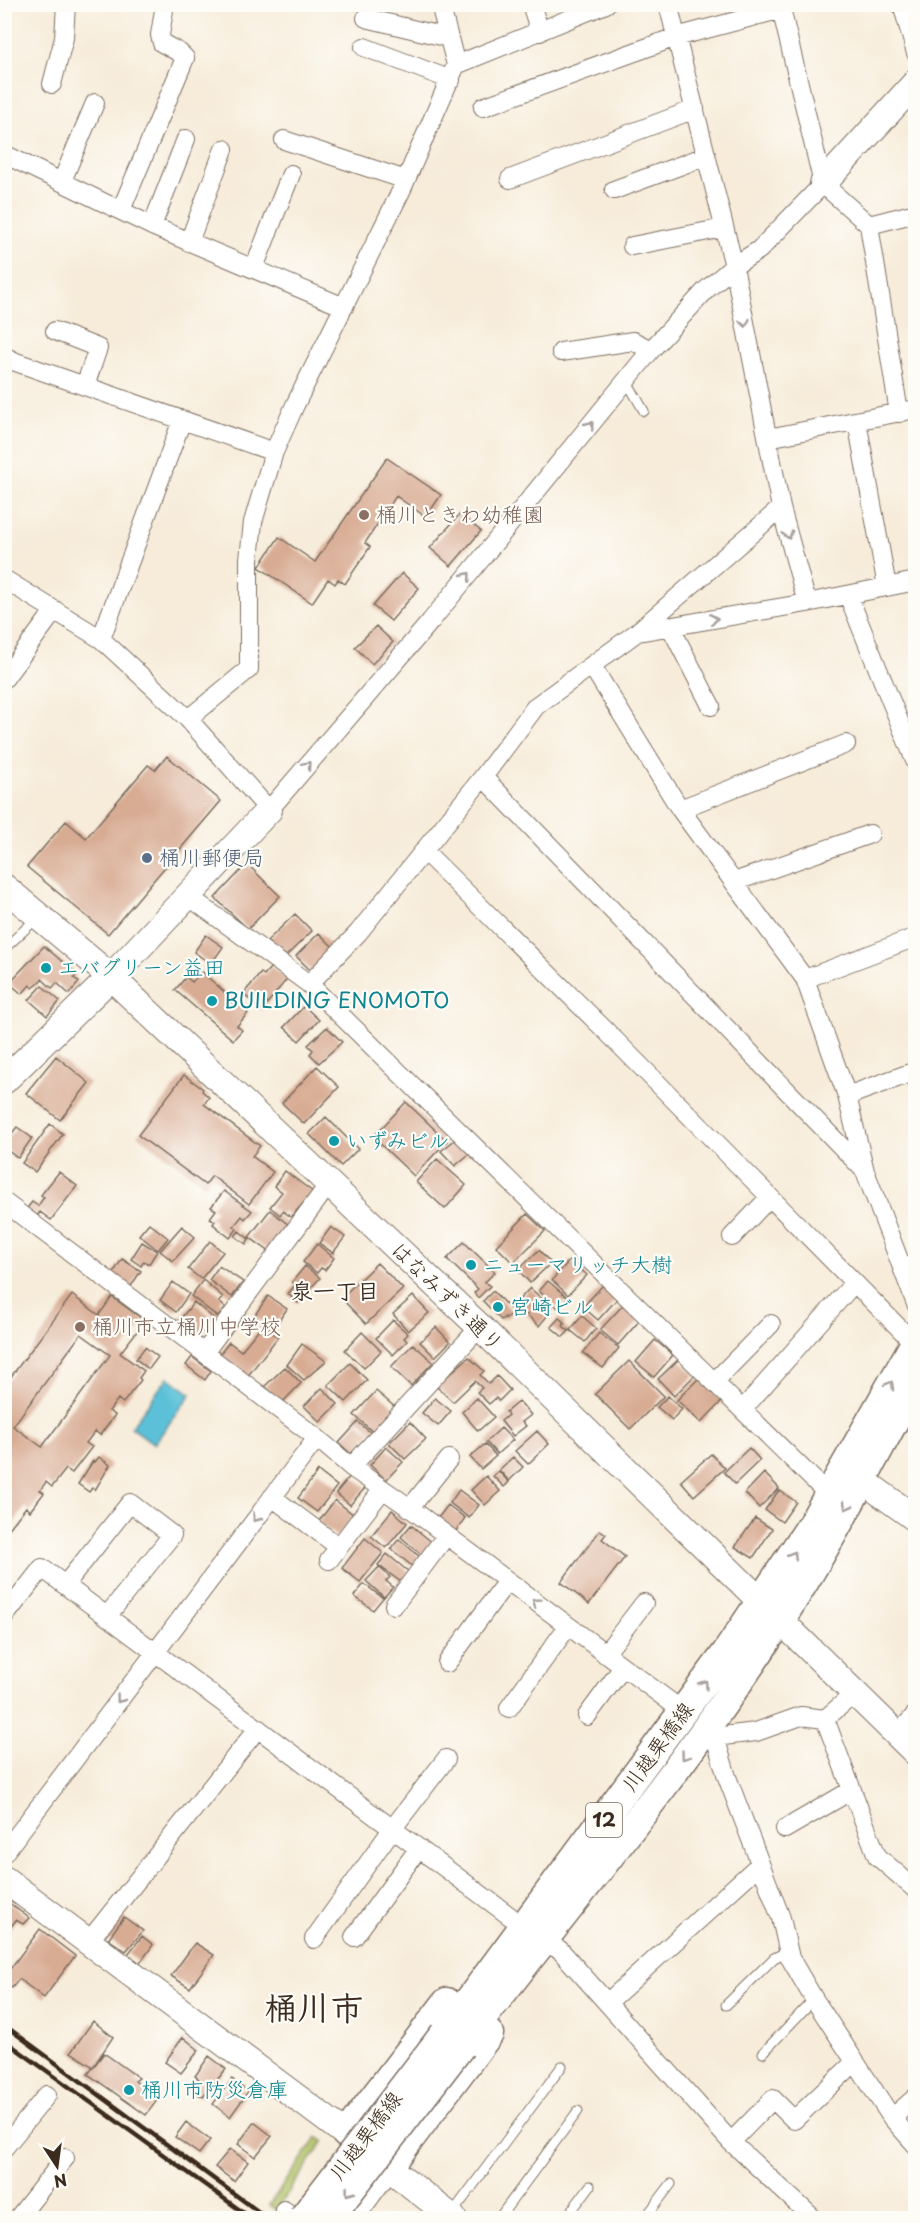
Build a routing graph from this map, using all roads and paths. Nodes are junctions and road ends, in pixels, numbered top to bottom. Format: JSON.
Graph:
{"nodes":[{"id":1,"x":66,"y":4,"type":"edge"},
{"id":2,"x":165,"y":4,"type":"edge"},
{"id":3,"x":440,"y":4,"type":"edge"},
{"id":4,"x":531,"y":4,"type":"edge"},
{"id":5,"x":606,"y":4,"type":"edge"},
{"id":6,"x":668,"y":4,"type":"edge"},
{"id":7,"x":902,"y":4,"type":"edge"},
{"id":8,"x":783,"y":6,"type":"edge"},
{"id":9,"x":366,"y":18,"type":"dead end"},
{"id":10,"x":540,"y":32,"type":"junction"},
{"id":11,"x":676,"y":37,"type":"junction"},
{"id":12,"x":449,"y":38,"type":"junction"},
{"id":13,"x":364,"y":47,"type":"dead end"},
{"id":14,"x":915,"y":53,"type":"edge"},
{"id":15,"x":453,"y":73,"type":"junction"},
{"id":16,"x":915,"y":82,"type":"edge"},
{"id":17,"x":52,"y":84,"type":"dead end"},
{"id":18,"x":95,"y":103,"type":"dead end"},
{"id":19,"x":483,"y":107,"type":"dead end"},
{"id":20,"x":694,"y":109,"type":"junction"},
{"id":21,"x":186,"y":139,"type":"dead end"},
{"id":22,"x":284,"y":140,"type":"dead end"},
{"id":23,"x":224,"y":149,"type":"dead end"},
{"id":24,"x":4,"y":154,"type":"edge"},
{"id":25,"x":706,"y":156,"type":"junction"},
{"id":26,"x":291,"y":174,"type":"dead end"},
{"id":27,"x":510,"y":179,"type":"dead end"},
{"id":28,"x":406,"y":180,"type":"junction"},
{"id":29,"x":62,"y":181,"type":"junction"},
{"id":30,"x":824,"y":184,"type":"junction"},
{"id":31,"x":614,"y":190,"type":"dead end"},
{"id":32,"x":121,"y":210,"type":"junction"},
{"id":33,"x":915,"y":213,"type":"edge"},
{"id":34,"x":868,"y":225,"type":"junction"},
{"id":35,"x":152,"y":226,"type":"junction"},
{"id":36,"x":724,"y":228,"type":"junction"},
{"id":37,"x":189,"y":242,"type":"junction"},
{"id":38,"x":632,"y":246,"type":"dead end"},
{"id":39,"x":734,"y":266,"type":"junction"},
{"id":40,"x":254,"y":268,"type":"junction"},
{"id":41,"x":344,"y":307,"type":"junction"},
{"id":42,"x":55,"y":331,"type":"dead end"},
{"id":43,"x":651,"y":350,"type":"junction"},
{"id":44,"x":561,"y":352,"type":"dead end"},
{"id":45,"x":4,"y":356,"type":"edge"},
{"id":46,"x":627,"y":380,"type":"junction"},
{"id":47,"x":85,"y":386,"type":"junction"},
{"id":48,"x":644,"y":411,"type":"dead end"},
{"id":49,"x":907,"y":411,"type":"edge"},
{"id":50,"x":182,"y":420,"type":"junction"},
{"id":51,"x":857,"y":421,"type":"junction"},
{"id":52,"x":768,"y":438,"type":"junction"},
{"id":53,"x":274,"y":452,"type":"junction"},
{"id":54,"x":781,"y":508,"type":"junction"},
{"id":55,"x":4,"y":579,"type":"edge"},
{"id":56,"x":915,"y":581,"type":"edge"},
{"id":57,"x":887,"y":587,"type":"junction"},
{"id":58,"x":848,"y":595,"type":"junction"},
{"id":59,"x":807,"y":603,"type":"junction"},
{"id":60,"x":56,"y":610,"type":"junction"},
{"id":61,"x":670,"y":627,"type":"junction"},
{"id":62,"x":636,"y":633,"type":"junction"},
{"id":63,"x":101,"y":639,"type":"junction"},
{"id":64,"x":592,"y":666,"type":"junction"},
{"id":65,"x":4,"y":679,"type":"edge"},
{"id":66,"x":711,"y":706,"type":"dead end"},
{"id":67,"x":188,"y":719,"type":"junction"},
{"id":68,"x":846,"y":744,"type":"dead end"},
{"id":69,"x":915,"y":763,"type":"edge"},
{"id":70,"x":483,"y":777,"type":"junction"},
{"id":71,"x":680,"y":809,"type":"junction"},
{"id":72,"x":269,"y":810,"type":"junction"},
{"id":73,"x":870,"y":834,"type":"dead end"},
{"id":74,"x":424,"y":851,"type":"junction"},
{"id":75,"x":734,"y":882,"type":"junction"},
{"id":76,"x":4,"y":887,"type":"edge"},
{"id":77,"x":189,"y":896,"type":"junction"},
{"id":78,"x":39,"y":916,"type":"junction"},
{"id":79,"x":915,"y":937,"type":"edge"},
{"id":80,"x":6,"y":945,"type":"edge"},
{"id":81,"x":111,"y":977,"type":"junction"},
{"id":82,"x":805,"y":979,"type":"junction"},
{"id":83,"x":309,"y":984,"type":"junction"},
{"id":84,"x":915,"y":1071,"type":"edge"},
{"id":85,"x":4,"y":1081,"type":"edge"},
{"id":86,"x":847,"y":1096,"type":"junction"},
{"id":87,"x":865,"y":1171,"type":"junction"},
{"id":88,"x":328,"y":1184,"type":"junction"},
{"id":89,"x":769,"y":1198,"type":"junction"},
{"id":90,"x":4,"y":1202,"type":"edge"},
{"id":91,"x":732,"y":1236,"type":"dead end"},
{"id":92,"x":854,"y":1283,"type":"junction"},
{"id":93,"x":915,"y":1304,"type":"edge"},
{"id":94,"x":771,"y":1324,"type":"dead end"},
{"id":95,"x":480,"y":1327,"type":"junction"},
{"id":96,"x":915,"y":1342,"type":"edge"},
{"id":97,"x":204,"y":1353,"type":"junction"},
{"id":98,"x":715,"y":1381,"type":"junction"},
{"id":99,"x":915,"y":1382,"type":"edge"},
{"id":100,"x":743,"y":1409,"type":"junction"},
{"id":101,"x":317,"y":1438,"type":"junction"},
{"id":102,"x":449,"y":1460,"type":"dead end"},
{"id":103,"x":351,"y":1467,"type":"junction"},
{"id":104,"x":862,"y":1480,"type":"junction"},
{"id":105,"x":382,"y":1489,"type":"junction"},
{"id":106,"x":828,"y":1494,"type":"junction"},
{"id":107,"x":272,"y":1497,"type":"junction"},
{"id":108,"x":410,"y":1508,"type":"junction"},
{"id":109,"x":915,"y":1519,"type":"edge"},
{"id":110,"x":446,"y":1536,"type":"junction"},
{"id":111,"x":507,"y":1581,"type":"junction"},
{"id":112,"x":65,"y":1586,"type":"junction"},
{"id":113,"x":644,"y":1603,"type":"dead end"},
{"id":114,"x":394,"y":1605,"type":"dead end"},
{"id":115,"x":770,"y":1613,"type":"junction"},
{"id":116,"x":107,"y":1616,"type":"junction"},
{"id":117,"x":4,"y":1617,"type":"edge"},
{"id":118,"x":568,"y":1626,"type":"junction"},
{"id":119,"x":155,"y":1652,"type":"junction"},
{"id":120,"x":605,"y":1654,"type":"junction"},
{"id":121,"x":447,"y":1663,"type":"dead end"},
{"id":122,"x":623,"y":1667,"type":"junction"},
{"id":123,"x":854,"y":1694,"type":"junction"},
{"id":124,"x":509,"y":1708,"type":"dead end"},
{"id":125,"x":915,"y":1714,"type":"edge"},
{"id":126,"x":587,"y":1716,"type":"dead end"},
{"id":127,"x":825,"y":1719,"type":"junction"},
{"id":128,"x":701,"y":1726,"type":"junction"},
{"id":129,"x":258,"y":1728,"type":"junction"},
{"id":130,"x":897,"y":1735,"type":"junction"},
{"id":131,"x":915,"y":1753,"type":"edge"},
{"id":132,"x":446,"y":1760,"type":"dead end"},
{"id":133,"x":651,"y":1780,"type":"junction"},
{"id":134,"x":852,"y":1790,"type":"junction"},
{"id":135,"x":393,"y":1828,"type":"junction"},
{"id":136,"x":785,"y":1829,"type":"dead end"},
{"id":137,"x":419,"y":1848,"type":"junction"},
{"id":138,"x":4,"y":1853,"type":"edge"},
{"id":139,"x":760,"y":1864,"type":"junction"},
{"id":140,"x":4,"y":1879,"type":"edge"},
{"id":141,"x":915,"y":1890,"type":"edge"},
{"id":142,"x":511,"y":1917,"type":"junction"},
{"id":143,"x":354,"y":1937,"type":"dead end"},
{"id":144,"x":314,"y":1939,"type":"dead end"},
{"id":145,"x":88,"y":1941,"type":"junction"},
{"id":146,"x":554,"y":1947,"type":"junction"},
{"id":147,"x":788,"y":1951,"type":"junction"},
{"id":148,"x":814,"y":1999,"type":"junction"},
{"id":149,"x":607,"y":2003,"type":"junction"},
{"id":150,"x":726,"y":2005,"type":"dead end"},
{"id":151,"x":452,"y":2040,"type":"junction"},
{"id":152,"x":763,"y":2053,"type":"dead end"},
{"id":153,"x":855,"y":2062,"type":"junction"},
{"id":154,"x":562,"y":2066,"type":"dead end"},
{"id":155,"x":47,"y":2095,"type":"dead end"},
{"id":156,"x":915,"y":2097,"type":"edge"},
{"id":157,"x":578,"y":2111,"type":"dead end"},
{"id":158,"x":892,"y":2118,"type":"junction"},
{"id":159,"x":346,"y":2134,"type":"junction"},
{"id":160,"x":731,"y":2142,"type":"junction"},
{"id":161,"x":915,"y":2145,"type":"edge"},
{"id":162,"x":4,"y":2148,"type":"edge"},
{"id":163,"x":65,"y":2158,"type":"dead end"},
{"id":164,"x":388,"y":2168,"type":"junction"},
{"id":165,"x":671,"y":2184,"type":"dead end"},
{"id":166,"x":590,"y":2186,"type":"dead end"},
{"id":167,"x":294,"y":2216,"type":"edge"},
{"id":168,"x":452,"y":2217,"type":"edge"},
{"id":169,"x":18,"y":2218,"type":"edge"},
{"id":170,"x":329,"y":2218,"type":"edge"},
{"id":171,"x":355,"y":2218,"type":"edge"},
{"id":172,"x":499,"y":2218,"type":"edge"},
{"id":173,"x":566,"y":2218,"type":"edge"},
{"id":174,"x":645,"y":2218,"type":"edge"},
{"id":175,"x":813,"y":2218,"type":"edge"}],
"edges":[{"from":1,"to":17,"type":"street"},
{"from":2,"to":32,"type":"street"},
{"from":3,"to":12,"type":"street"},
{"from":4,"to":10,"type":"street"},
{"from":5,"to":10,"type":"street"},
{"from":6,"to":11,"type":"street"},
{"from":7,"to":14,"type":"street"},
{"from":8,"to":11,"type":"street"},
{"from":8,"to":30,"type":"street"},
{"from":9,"to":12,"type":"street"},
{"from":10,"to":15,"type":"street"},
{"from":11,"to":19,"type":"street"},
{"from":11,"to":20,"type":"street"},
{"from":12,"to":15,"type":"street"},
{"from":13,"to":15,"type":"street"},
{"from":15,"to":28,"type":"street"},
{"from":16,"to":30,"type":"street"},
{"from":18,"to":29,"type":"street"},
{"from":20,"to":25,"type":"street"},
{"from":20,"to":27,"type":"street"},
{"from":21,"to":35,"type":"street"},
{"from":22,"to":28,"type":"street"},
{"from":23,"to":37,"type":"street"},
{"from":24,"to":29,"type":"street"},
{"from":25,"to":31,"type":"street"},
{"from":25,"to":36,"type":"street"},
{"from":26,"to":40,"type":"street"},
{"from":28,"to":41,"type":"street"},
{"from":29,"to":32,"type":"street"},
{"from":30,"to":34,"type":"street"},
{"from":30,"to":39,"type":"street"},
{"from":32,"to":35,"type":"street"},
{"from":33,"to":34,"type":"street"},
{"from":34,"to":49,"type":"street"},
{"from":35,"to":37,"type":"street"},
{"from":36,"to":38,"type":"street"},
{"from":36,"to":39,"type":"street"},
{"from":37,"to":40,"type":"street"},
{"from":39,"to":43,"type":"street"},
{"from":39,"to":52,"type":"street","one_way":true},
{"from":40,"to":41,"type":"street"},
{"from":41,"to":53,"type":"street"},
{"from":42,"to":47,"type":"street"},
{"from":43,"to":44,"type":"street"},
{"from":43,"to":46,"type":"street"},
{"from":45,"to":47,"type":"street"},
{"from":46,"to":48,"type":"lane"},
{"from":72,"to":46,"type":"street","one_way":true},
{"from":47,"to":50,"type":"street"},
{"from":49,"to":51,"type":"street"},
{"from":50,"to":53,"type":"street"},
{"from":50,"to":63,"type":"street"},
{"from":51,"to":52,"type":"street"},
{"from":51,"to":57,"type":"street"},
{"from":52,"to":54,"type":"street"},
{"from":53,"to":67,"type":"street"},
{"from":54,"to":59,"type":"street","one_way":true},
{"from":54,"to":62,"type":"street"},
{"from":55,"to":60,"type":"street"},
{"from":56,"to":57,"type":"street"},
{"from":57,"to":58,"type":"street"},
{"from":58,"to":59,"type":"street"},
{"from":58,"to":69,"type":"street"},
{"from":61,"to":59,"type":"street","one_way":true},
{"from":60,"to":63,"type":"street"},
{"from":60,"to":65,"type":"street"},
{"from":61,"to":62,"type":"street"},
{"from":61,"to":66,"type":"street"},
{"from":62,"to":64,"type":"street"},
{"from":63,"to":67,"type":"street"},
{"from":64,"to":70,"type":"street"},
{"from":64,"to":71,"type":"street"},
{"from":67,"to":72,"type":"street"},
{"from":68,"to":71,"type":"street"},
{"from":70,"to":74,"type":"street"},
{"from":70,"to":87,"type":"street"},
{"from":71,"to":75,"type":"street"},
{"from":72,"to":77,"type":"street"},
{"from":73,"to":75,"type":"street"},
{"from":74,"to":83,"type":"street"},
{"from":74,"to":89,"type":"street"},
{"from":75,"to":82,"type":"street"},
{"from":76,"to":78,"type":"street","name":"はなみずき通り"},
{"from":77,"to":81,"type":"street"},
{"from":77,"to":83,"type":"street"},
{"from":78,"to":80,"type":"lane"},
{"from":78,"to":81,"type":"street","name":"はなみずき通り"},
{"from":79,"to":82,"type":"street"},
{"from":81,"to":85,"type":"street"},
{"from":81,"to":88,"type":"street","name":"はなみずき通り"},
{"from":82,"to":86,"type":"street"},
{"from":83,"to":98,"type":"street"},
{"from":84,"to":86,"type":"street"},
{"from":86,"to":87,"type":"street"},
{"from":87,"to":93,"type":"street"},
{"from":88,"to":95,"type":"street","name":"はなみずき通り"},
{"from":88,"to":97,"type":"street"},
{"from":89,"to":91,"type":"street"},
{"from":89,"to":92,"type":"street"},
{"from":90,"to":97,"type":"street"},
{"from":92,"to":96,"type":"street"},
{"from":92,"to":100,"type":"street"},
{"from":94,"to":98,"type":"street"},
{"from":95,"to":103,"type":"street"},
{"from":95,"to":115,"type":"street","name":"はなみずき通り"},
{"from":106,"to":96,"type":"main road","name":"川越栗橋線","number":"12","one_way":true},
{"from":97,"to":101,"type":"street"},
{"from":98,"to":100,"type":"street"},
{"from":99,"to":104,"type":"main road","name":"川越栗橋線","number":"12"},
{"from":100,"to":106,"type":"street"},
{"from":101,"to":103,"type":"street"},
{"from":101,"to":107,"type":"street"},
{"from":102,"to":108,"type":"street"},
{"from":103,"to":105,"type":"street"},
{"from":104,"to":109,"type":"street"},
{"from":104,"to":115,"type":"main road","name":"川越栗橋線","number":"12","one_way":true},
{"from":105,"to":107,"type":"street"},
{"from":105,"to":108,"type":"street"},
{"from":115,"to":106,"type":"main road","name":"川越栗橋線","number":"12","one_way":true},
{"from":107,"to":119,"type":"street","one_way":true},
{"from":108,"to":110,"type":"street"},
{"from":110,"to":111,"type":"street"},
{"from":110,"to":114,"type":"street"},
{"from":118,"to":111,"type":"street","one_way":true},
{"from":111,"to":121,"type":"street"},
{"from":112,"to":116,"type":"street"},
{"from":112,"to":116,"type":"street"},
{"from":112,"to":117,"type":"street"},
{"from":113,"to":120,"type":"street"},
{"from":115,"to":123,"type":"street","name":"はなみずき通り"},
{"from":115,"to":128,"type":"main road","name":"川越栗橋線","number":"12"},
{"from":116,"to":119,"type":"street"},
{"from":118,"to":120,"type":"street"},
{"from":118,"to":124,"type":"street"},
{"from":119,"to":129,"type":"street"},
{"from":119,"to":138,"type":"street","one_way":true},
{"from":120,"to":122,"type":"street"},
{"from":122,"to":126,"type":"street"},
{"from":122,"to":128,"type":"street"},
{"from":123,"to":127,"type":"street"},
{"from":123,"to":130,"type":"street","name":"はなみずき通り"},
{"from":125,"to":130,"type":"street"},
{"from":127,"to":128,"type":"street"},
{"from":127,"to":134,"type":"street"},
{"from":128,"to":133,"type":"main road","name":"川越栗橋線","number":"12"},
{"from":128,"to":139,"type":"street"},
{"from":129,"to":135,"type":"street"},
{"from":129,"to":145,"type":"street"},
{"from":130,"to":131,"type":"street","name":"はなみずき通り"},
{"from":132,"to":135,"type":"street"},
{"from":133,"to":142,"type":"main road"},
{"from":133,"to":146,"type":"main road"},
{"from":133,"to":151,"type":"main road","name":"川越栗橋線","number":"12"},
{"from":134,"to":136,"type":"street"},
{"from":134,"to":141,"type":"street"},
{"from":135,"to":137,"type":"street"},
{"from":135,"to":144,"type":"street"},
{"from":137,"to":142,"type":"street"},
{"from":137,"to":143,"type":"street"},
{"from":139,"to":147,"type":"street"},
{"from":139,"to":149,"type":"street"},
{"from":140,"to":145,"type":"street"},
{"from":142,"to":159,"type":"main road"},
{"from":145,"to":159,"type":"street"},
{"from":146,"to":149,"type":"street"},
{"from":146,"to":164,"type":"main road"},
{"from":147,"to":148,"type":"street"},
{"from":147,"to":150,"type":"lane"},
{"from":148,"to":152,"type":"lane"},
{"from":148,"to":153,"type":"street"},
{"from":149,"to":160,"type":"street"},
{"from":151,"to":167,"type":"main road","name":"川越栗橋線","number":"12","bridge":true},
{"from":151,"to":170,"type":"main road","name":"川越栗橋線","number":"12","one_way":true,"bridge":true},
{"from":153,"to":158,"type":"street"},
{"from":153,"to":160,"type":"street"},
{"from":154,"to":168,"type":"lane"},
{"from":155,"to":162,"type":"street"},
{"from":156,"to":158,"type":"street"},
{"from":157,"to":172,"type":"lane"},
{"from":158,"to":161,"type":"street"},
{"from":159,"to":164,"type":"street"},
{"from":160,"to":175,"type":"street"},
{"from":163,"to":169,"type":"street"},
{"from":164,"to":168,"type":"street"},
{"from":164,"to":171,"type":"street"},
{"from":165,"to":174,"type":"lane"},
{"from":166,"to":173,"type":"lane"}]}
